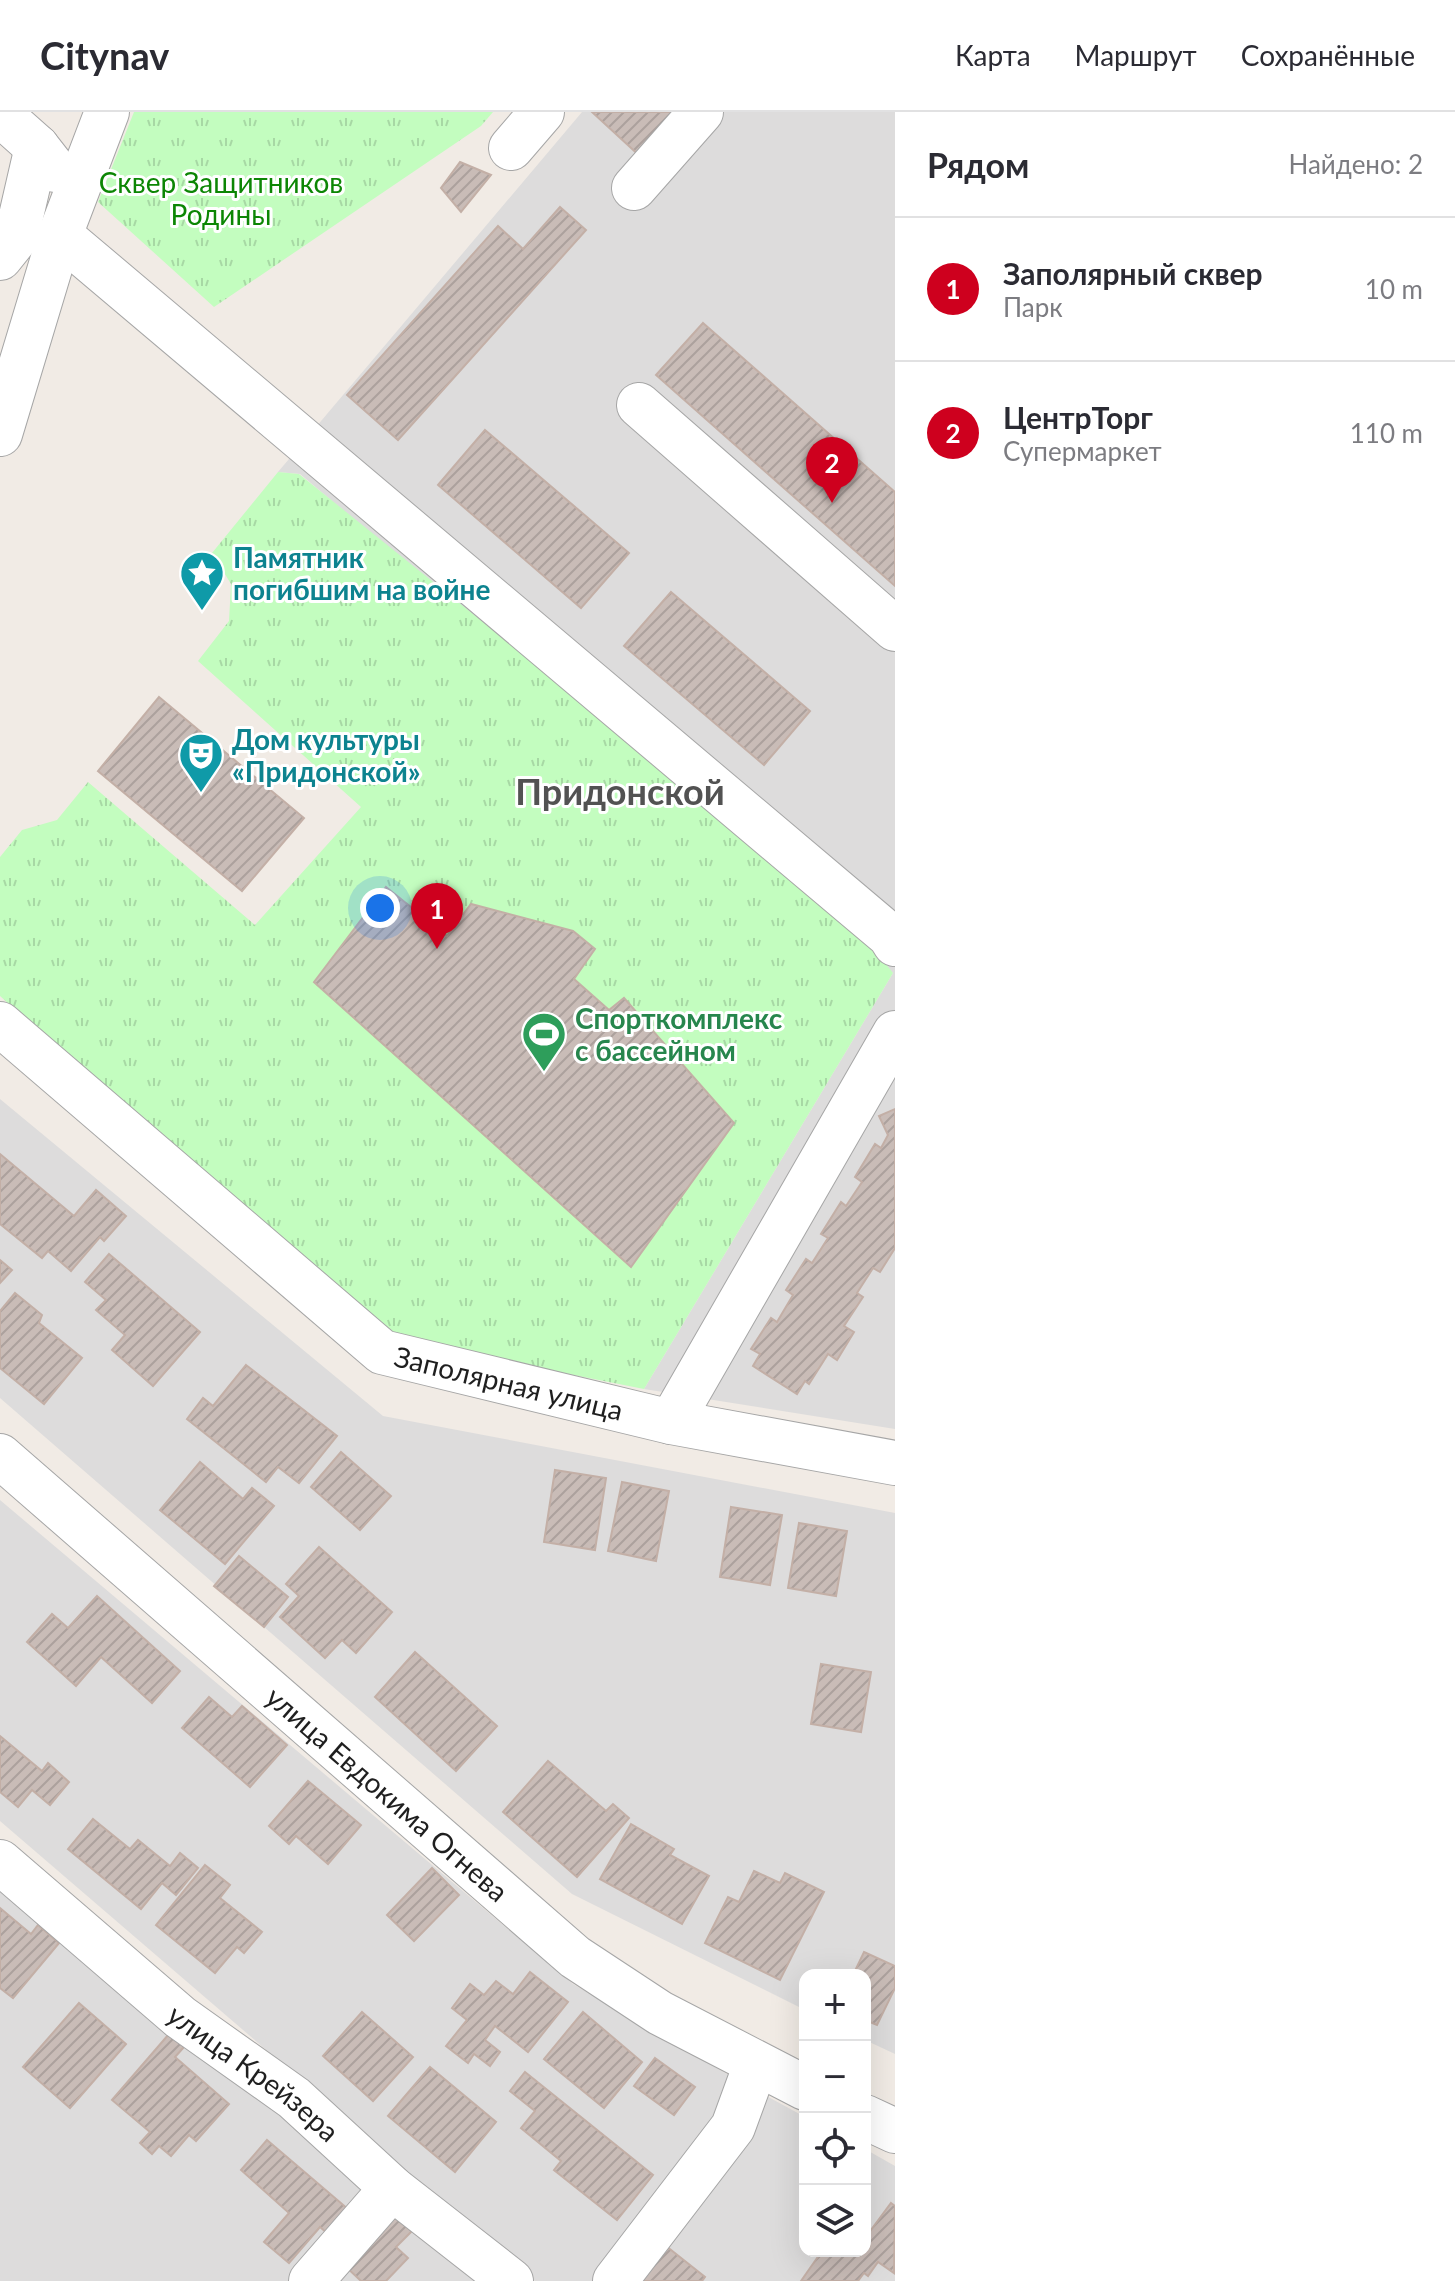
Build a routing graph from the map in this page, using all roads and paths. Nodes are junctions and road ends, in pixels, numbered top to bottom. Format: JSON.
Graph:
{"nodes":[{"id":1,"x":107,"y":112,"type":"edge"},
{"id":2,"x":542,"y":112,"type":"edge"},
{"id":3,"x":701,"y":112,"type":"edge"},
{"id":4,"x":0,"y":114,"type":"edge"},
{"id":5,"x":37,"y":147,"type":"junction"},
{"id":6,"x":511,"y":148,"type":"dead end"},
{"id":7,"x":634,"y":188,"type":"dead end"},
{"id":8,"x":75,"y":193,"type":"junction"},
{"id":9,"x":60,"y":235,"type":"junction"},
{"id":10,"x":0,"y":258,"type":"edge"},
{"id":11,"x":639,"y":405,"type":"dead end"},
{"id":12,"x":0,"y":434,"type":"edge"},
{"id":13,"x":895,"y":629,"type":"edge"},
{"id":14,"x":895,"y":944,"type":"edge"},
{"id":15,"x":0,"y":1024,"type":"edge"},
{"id":16,"x":895,"y":1033,"type":"edge"},
{"id":17,"x":671,"y":1422,"type":"junction"},
{"id":18,"x":0,"y":1456,"type":"edge"},
{"id":19,"x":895,"y":1463,"type":"edge"},
{"id":20,"x":0,"y":1862,"type":"edge"},
{"id":21,"x":756,"y":2064,"type":"junction"},
{"id":22,"x":799,"y":2085,"type":"edge"},
{"id":23,"x":871,"y":2120,"type":"edge"},
{"id":24,"x":895,"y":2131,"type":"edge"},
{"id":25,"x":392,"y":2188,"type":"junction"},
{"id":26,"x":311,"y":2281,"type":"edge"},
{"id":27,"x":511,"y":2281,"type":"edge"},
{"id":28,"x":615,"y":2281,"type":"edge"}],
"edges":[{"from":1,"to":8,"type":"street"},
{"from":2,"to":6,"type":"street"},
{"from":3,"to":7,"type":"street"},
{"from":4,"to":5,"type":"street"},
{"from":5,"to":8,"type":"street"},
{"from":5,"to":10,"type":"street"},
{"from":8,"to":9,"type":"street"},
{"from":9,"to":12,"type":"street"},
{"from":9,"to":14,"type":"street"},
{"from":11,"to":13,"type":"street"},
{"from":15,"to":17,"type":"street","name":"Заполярная улица"},
{"from":16,"to":17,"type":"street"},
{"from":17,"to":19,"type":"street","name":"Заполярная улица"},
{"from":18,"to":21,"type":"street","name":"улица Евдокима Огнева"},
{"from":20,"to":25,"type":"street","name":"улица Крейзера"},
{"from":21,"to":22,"type":"street","name":"улица Евдокима Огнева"},
{"from":21,"to":28,"type":"street"},
{"from":23,"to":24,"type":"street"},
{"from":25,"to":26,"type":"street"},
{"from":25,"to":27,"type":"street","name":"улица Крейзера"}]}
